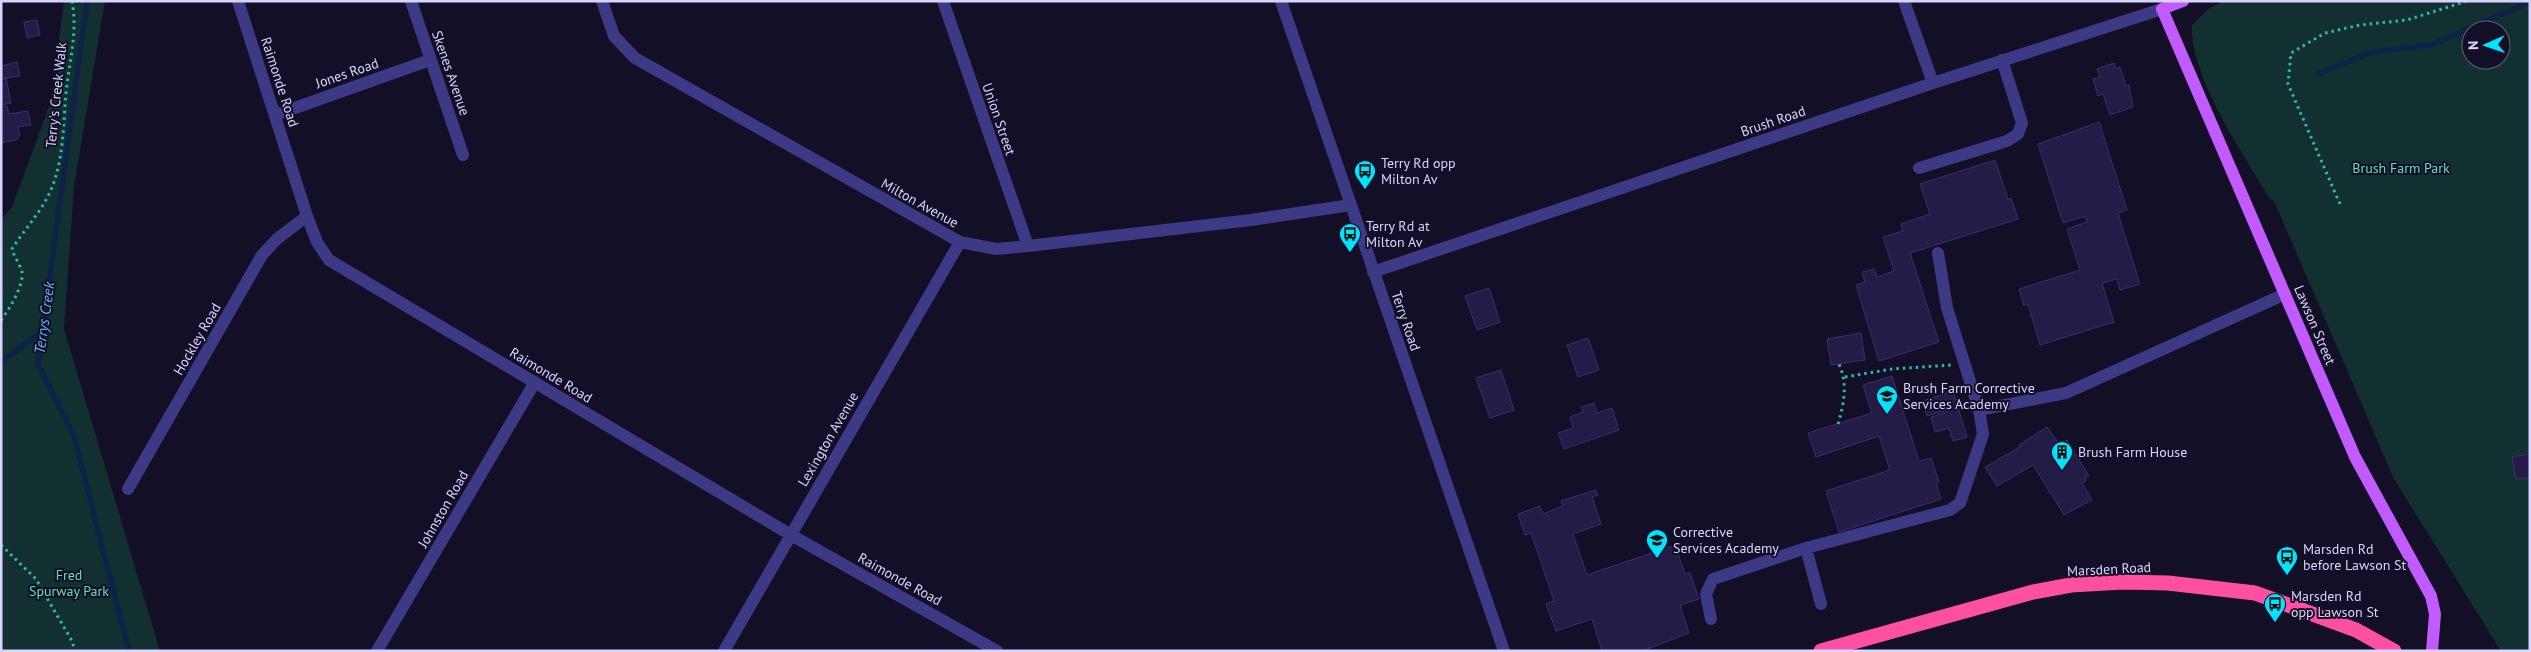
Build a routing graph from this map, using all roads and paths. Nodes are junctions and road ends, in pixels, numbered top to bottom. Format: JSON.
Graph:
{"nodes":[{"id":1,"x":72,"y":1,"type":"edge"},
{"id":2,"x":238,"y":1,"type":"edge"},
{"id":3,"x":411,"y":1,"type":"edge"},
{"id":4,"x":602,"y":1,"type":"edge"},
{"id":5,"x":942,"y":1,"type":"edge"},
{"id":6,"x":1281,"y":1,"type":"edge"},
{"id":7,"x":1904,"y":1,"type":"edge"},
{"id":8,"x":2183,"y":1,"type":"edge"},
{"id":9,"x":2466,"y":1,"type":"edge"},
{"id":10,"x":2162,"y":9,"type":"junction"},
{"id":11,"x":430,"y":60,"type":"junction"},
{"id":12,"x":2002,"y":60,"type":"junction"},
{"id":13,"x":1932,"y":83,"type":"junction"},
{"id":14,"x":275,"y":115,"type":"junction"},
{"id":15,"x":463,"y":155,"type":"dead end"},
{"id":16,"x":1919,"y":168,"type":"dead end"},
{"id":17,"x":2340,"y":204,"type":"dead end"},
{"id":18,"x":1351,"y":205,"type":"junction"},
{"id":19,"x":306,"y":216,"type":"junction"},
{"id":20,"x":960,"y":242,"type":"junction"},
{"id":21,"x":1028,"y":246,"type":"junction"},
{"id":22,"x":1938,"y":253,"type":"dead end"},
{"id":23,"x":1374,"y":272,"type":"junction"},
{"id":24,"x":2285,"y":294,"type":"junction"},
{"id":25,"x":1,"y":320,"type":"edge"},
{"id":26,"x":1839,"y":364,"type":"dead end"},
{"id":27,"x":1964,"y":365,"type":"junction"},
{"id":28,"x":1845,"y":377,"type":"junction"},
{"id":29,"x":535,"y":382,"type":"junction"},
{"id":30,"x":1979,"y":410,"type":"junction"},
{"id":31,"x":1838,"y":424,"type":"dead end"},
{"id":32,"x":128,"y":489,"type":"dead end"},
{"id":33,"x":791,"y":535,"type":"junction"},
{"id":34,"x":1,"y":545,"type":"edge"},
{"id":35,"x":1806,"y":548,"type":"junction"},
{"id":36,"x":1821,"y":604,"type":"dead end"},
{"id":37,"x":1712,"y":619,"type":"dead end"},
{"id":38,"x":75,"y":651,"type":"edge"},
{"id":39,"x":378,"y":651,"type":"edge"},
{"id":40,"x":724,"y":651,"type":"edge"},
{"id":41,"x":997,"y":651,"type":"edge"},
{"id":42,"x":1504,"y":651,"type":"edge"},
{"id":43,"x":1821,"y":651,"type":"edge"},
{"id":44,"x":2394,"y":651,"type":"edge"},
{"id":45,"x":2432,"y":651,"type":"edge"}],
"edges":[{"from":1,"to":25,"type":"path","name":"Terry's Creek Walk"},
{"from":2,"to":14,"type":"street","name":"Raimonde Road"},
{"from":3,"to":11,"type":"street","name":"Skenes Avenue"},
{"from":4,"to":20,"type":"street","name":"Milton Avenue"},
{"from":5,"to":21,"type":"street","name":"Union Street"},
{"from":6,"to":18,"type":"street","name":"Terry Road"},
{"from":7,"to":13,"type":"street"},
{"from":8,"to":10,"type":"main road","name":"Brush Road"},
{"from":9,"to":17,"type":"path"},
{"from":10,"to":12,"type":"street","name":"Brush Road"},
{"from":10,"to":24,"type":"main road","name":"Lawson Street"},
{"from":11,"to":14,"type":"street","name":"Jones Road"},
{"from":11,"to":15,"type":"street","name":"Skenes Avenue"},
{"from":12,"to":13,"type":"street","name":"Brush Road"},
{"from":12,"to":16,"type":"street"},
{"from":13,"to":23,"type":"street","name":"Brush Road"},
{"from":14,"to":19,"type":"street","name":"Raimonde Road"},
{"from":18,"to":21,"type":"street","name":"Milton Avenue"},
{"from":18,"to":23,"type":"street","name":"Terry Road"},
{"from":19,"to":29,"type":"street","name":"Raimonde Road"},
{"from":19,"to":32,"type":"street","name":"Hockley Road"},
{"from":20,"to":21,"type":"street","name":"Milton Avenue"},
{"from":20,"to":33,"type":"street","name":"Lexington Avenue"},
{"from":22,"to":27,"type":"street"},
{"from":23,"to":42,"type":"street","name":"Terry Road"},
{"from":24,"to":30,"type":"street"},
{"from":24,"to":45,"type":"main road","name":"Lawson Street"},
{"from":26,"to":28,"type":"path"},
{"from":27,"to":28,"type":"path"},
{"from":27,"to":30,"type":"street"},
{"from":28,"to":31,"type":"path"},
{"from":29,"to":33,"type":"street","name":"Raimonde Road"},
{"from":29,"to":39,"type":"street","name":"Johnston Road"},
{"from":30,"to":35,"type":"street"},
{"from":33,"to":40,"type":"street","name":"Lexington Avenue"},
{"from":33,"to":41,"type":"street","name":"Raimonde Road"},
{"from":34,"to":38,"type":"path"},
{"from":35,"to":36,"type":"street"},
{"from":35,"to":37,"type":"street"},
{"from":43,"to":44,"type":"highway","name":"Marsden Road"}]}
